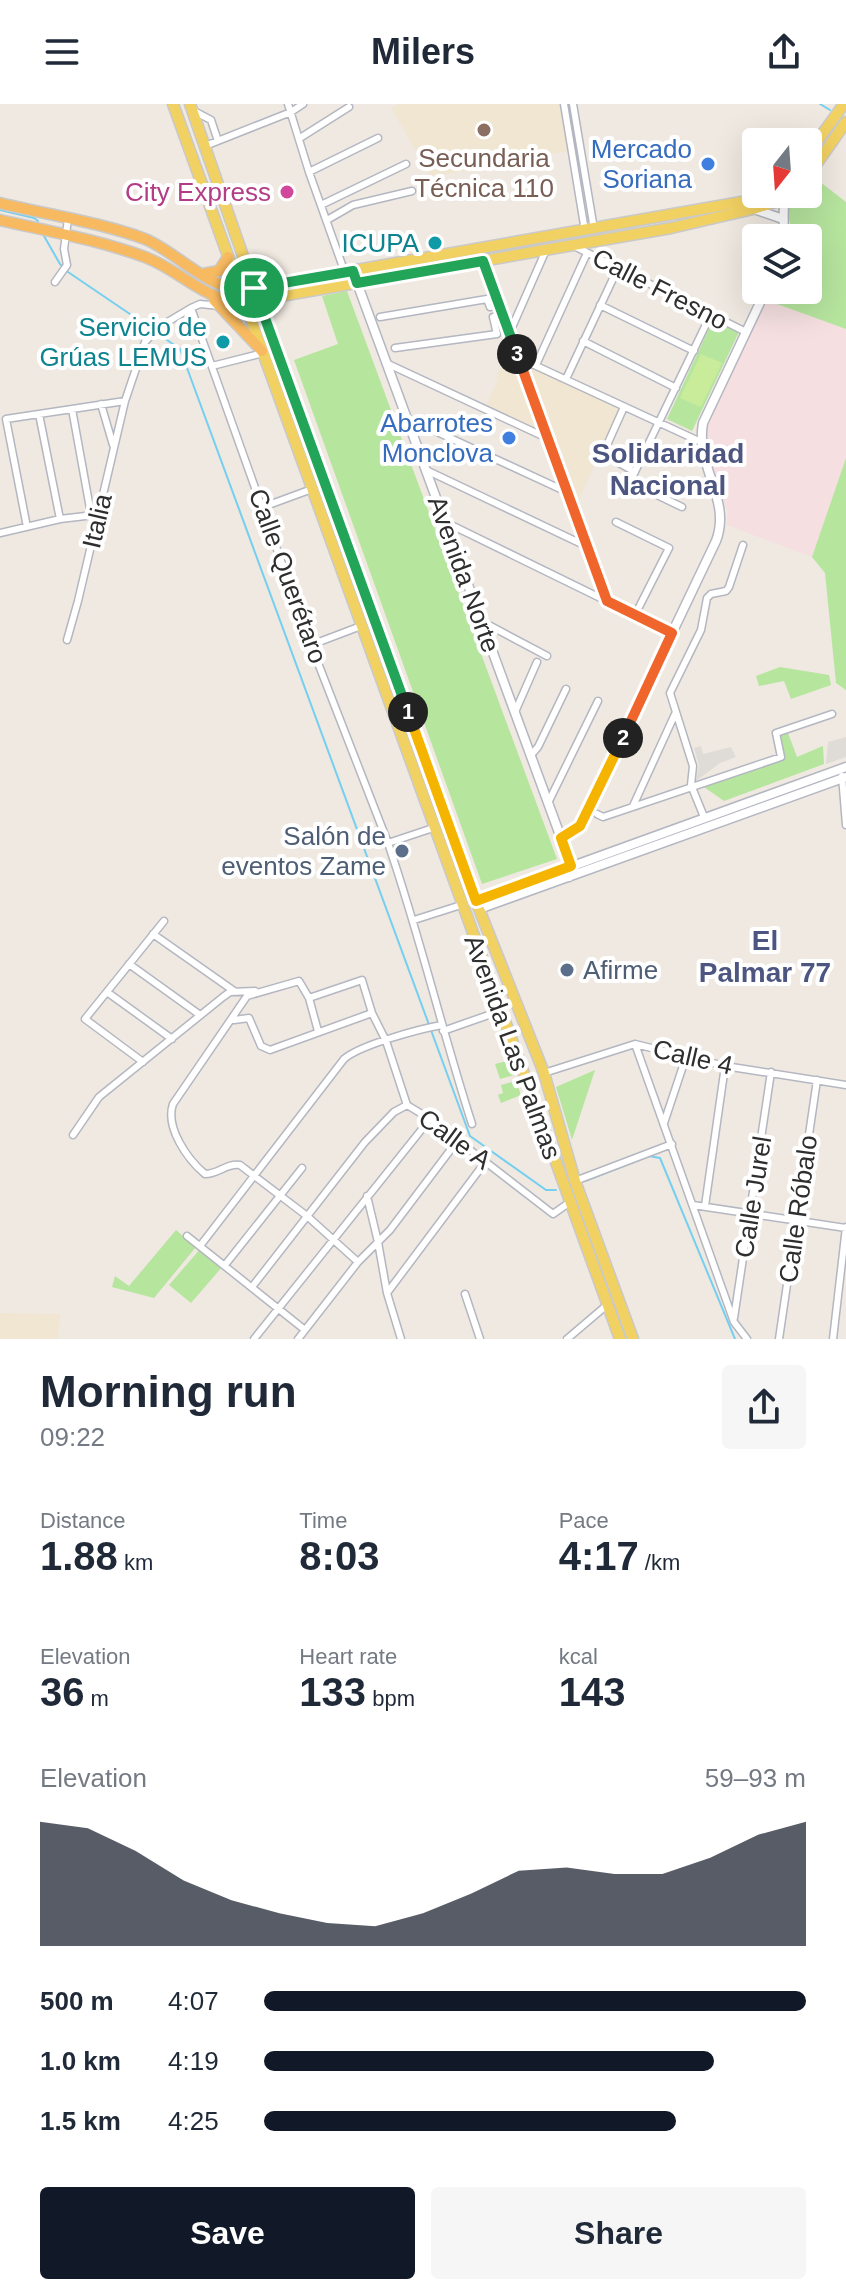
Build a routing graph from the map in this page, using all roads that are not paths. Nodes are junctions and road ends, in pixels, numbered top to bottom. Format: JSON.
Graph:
{"nodes":[{"id":1,"x":173,"y":104,"type":"edge"},
{"id":2,"x":303,"y":104,"type":"edge"},
{"id":3,"x":843,"y":105,"type":"edge"},
{"id":4,"x":565,"y":106,"type":"edge"},
{"id":5,"x":573,"y":106,"type":"edge"},
{"id":6,"x":191,"y":107,"type":"edge"},
{"id":7,"x":349,"y":107,"type":"dead end"},
{"id":8,"x":289,"y":108,"type":"edge"},
{"id":9,"x":846,"y":122,"type":"edge"},
{"id":10,"x":827,"y":126,"type":"junction"},
{"id":11,"x":822,"y":133,"type":"edge"},
{"id":12,"x":838,"y":133,"type":"junction"},
{"id":13,"x":300,"y":138,"type":"junction"},
{"id":14,"x":378,"y":138,"type":"dead end"},
{"id":15,"x":218,"y":141,"type":"junction"},
{"id":16,"x":205,"y":146,"type":"junction"},
{"id":17,"x":822,"y":156,"type":"edge"},
{"id":18,"x":406,"y":164,"type":"dead end"},
{"id":19,"x":309,"y":172,"type":"junction"},
{"id":20,"x":412,"y":191,"type":"dead end"},
{"id":21,"x":742,"y":202,"type":"edge"},
{"id":22,"x":0,"y":203,"type":"edge"},
{"id":23,"x":321,"y":205,"type":"junction"},
{"id":24,"x":785,"y":208,"type":"edge"},
{"id":25,"x":753,"y":209,"type":"joint"},
{"id":26,"x":68,"y":219,"type":"junction"},
{"id":27,"x":783,"y":219,"type":"junction"},
{"id":28,"x":0,"y":220,"type":"edge"},
{"id":29,"x":327,"y":220,"type":"junction"},
{"id":30,"x":783,"y":224,"type":"edge"},
{"id":31,"x":65,"y":234,"type":"junction"},
{"id":32,"x":588,"y":238,"type":"junction"},
{"id":33,"x":546,"y":250,"type":"junction"},
{"id":34,"x":228,"y":257,"type":"junction"},
{"id":35,"x":417,"y":260,"type":"junction"},
{"id":36,"x":483,"y":261,"type":"junction"},
{"id":37,"x":187,"y":263,"type":"junction"},
{"id":38,"x":618,"y":268,"type":"junction"},
{"id":39,"x":420,"y":272,"type":"junction"},
{"id":40,"x":203,"y":274,"type":"junction"},
{"id":41,"x":179,"y":275,"type":"junction"},
{"id":42,"x":351,"y":278,"type":"junction"},
{"id":43,"x":55,"y":282,"type":"dead end"},
{"id":44,"x":254,"y":288,"type":"junction"},
{"id":45,"x":200,"y":289,"type":"junction"},
{"id":46,"x":243,"y":297,"type":"junction"},
{"id":47,"x":258,"y":300,"type":"junction"},
{"id":48,"x":200,"y":304,"type":"junction"},
{"id":49,"x":759,"y":304,"type":"edge"},
{"id":50,"x":499,"y":305,"type":"junction"},
{"id":51,"x":600,"y":305,"type":"junction"},
{"id":52,"x":222,"y":307,"type":"junction"},
{"id":53,"x":490,"y":307,"type":"junction"},
{"id":54,"x":191,"y":308,"type":"junction"},
{"id":55,"x":503,"y":314,"type":"junction"},
{"id":56,"x":711,"y":314,"type":"junction"},
{"id":57,"x":380,"y":317,"type":"dead end"},
{"id":58,"x":493,"y":317,"type":"junction"},
{"id":59,"x":510,"y":332,"type":"junction"},
{"id":60,"x":746,"y":332,"type":"junction"},
{"id":61,"x":583,"y":341,"type":"junction"},
{"id":62,"x":395,"y":348,"type":"dead end"},
{"id":63,"x":694,"y":351,"type":"junction"},
{"id":64,"x":262,"y":352,"type":"junction"},
{"id":65,"x":519,"y":358,"type":"junction"},
{"id":66,"x":386,"y":363,"type":"junction"},
{"id":67,"x":536,"y":365,"type":"junction"},
{"id":68,"x":212,"y":366,"type":"junction"},
{"id":69,"x":566,"y":379,"type":"junction"},
{"id":70,"x":676,"y":388,"type":"junction"},
{"id":71,"x":125,"y":401,"type":"junction"},
{"id":72,"x":101,"y":404,"type":"junction"},
{"id":73,"x":624,"y":407,"type":"junction"},
{"id":74,"x":72,"y":409,"type":"junction"},
{"id":75,"x":39,"y":414,"type":"junction"},
{"id":76,"x":407,"y":418,"type":"junction"},
{"id":77,"x":659,"y":422,"type":"junction"},
{"id":78,"x":549,"y":439,"type":"junction"},
{"id":79,"x":701,"y":442,"type":"junction"},
{"id":80,"x":115,"y":449,"type":"junction"},
{"id":81,"x":426,"y":470,"type":"junction"},
{"id":82,"x":635,"y":472,"type":"junction"},
{"id":83,"x":312,"y":489,"type":"junction"},
{"id":84,"x":569,"y":493,"type":"junction"},
{"id":85,"x":263,"y":507,"type":"junction"},
{"id":86,"x":682,"y":507,"type":"dead end"},
{"id":87,"x":94,"y":515,"type":"junction"},
{"id":88,"x":60,"y":519,"type":"junction"},
{"id":89,"x":445,"y":522,"type":"junction"},
{"id":90,"x":616,"y":522,"type":"dead end"},
{"id":91,"x":27,"y":527,"type":"junction"},
{"id":92,"x":0,"y":533,"type":"edge"},
{"id":93,"x":743,"y":545,"type":"dead end"},
{"id":94,"x":588,"y":547,"type":"junction"},
{"id":95,"x":607,"y":601,"type":"junction"},
{"id":96,"x":635,"y":615,"type":"junction"},
{"id":97,"x":483,"y":622,"type":"junction"},
{"id":98,"x":361,"y":626,"type":"junction"},
{"id":99,"x":672,"y":633,"type":"junction"},
{"id":100,"x":67,"y":640,"type":"dead end"},
{"id":101,"x":311,"y":645,"type":"junction"},
{"id":102,"x":547,"y":656,"type":"dead end"},
{"id":103,"x":537,"y":662,"type":"dead end"},
{"id":104,"x":566,"y":689,"type":"dead end"},
{"id":105,"x":598,"y":701,"type":"dead end"},
{"id":106,"x":515,"y":712,"type":"junction"},
{"id":107,"x":675,"y":713,"type":"junction"},
{"id":108,"x":832,"y":714,"type":"dead end"},
{"id":109,"x":531,"y":755,"type":"junction"},
{"id":110,"x":844,"y":773,"type":"edge"},
{"id":111,"x":691,"y":785,"type":"junction"},
{"id":112,"x":548,"y":803,"type":"junction"},
{"id":113,"x":633,"y":806,"type":"junction"},
{"id":114,"x":597,"y":814,"type":"dead end"},
{"id":115,"x":704,"y":817,"type":"junction"},
{"id":116,"x":846,"y":825,"type":"edge"},
{"id":117,"x":433,"y":828,"type":"junction"},
{"id":118,"x":561,"y":838,"type":"junction"},
{"id":119,"x":388,"y":843,"type":"junction"},
{"id":120,"x":571,"y":866,"type":"junction"},
{"id":121,"x":569,"y":877,"type":"junction"},
{"id":122,"x":509,"y":894,"type":"junction"},
{"id":123,"x":461,"y":905,"type":"junction"},
{"id":124,"x":478,"y":905,"type":"junction"},
{"id":125,"x":414,"y":920,"type":"junction"},
{"id":126,"x":164,"y":921,"type":"dead end"},
{"id":127,"x":153,"y":934,"type":"junction"},
{"id":128,"x":129,"y":964,"type":"junction"},
{"id":129,"x":234,"y":991,"type":"junction"},
{"id":130,"x":107,"y":992,"type":"junction"},
{"id":131,"x":263,"y":992,"type":"junction"},
{"id":132,"x":309,"y":998,"type":"junction"},
{"id":133,"x":500,"y":1011,"type":"junction"},
{"id":134,"x":372,"y":1013,"type":"junction"},
{"id":135,"x":200,"y":1015,"type":"junction"},
{"id":136,"x":233,"y":1021,"type":"junction"},
{"id":137,"x":442,"y":1028,"type":"junction"},
{"id":138,"x":318,"y":1031,"type":"junction"},
{"id":139,"x":172,"y":1039,"type":"junction"},
{"id":140,"x":386,"y":1041,"type":"junction"},
{"id":141,"x":635,"y":1044,"type":"junction"},
{"id":142,"x":686,"y":1057,"type":"junction"},
{"id":143,"x":143,"y":1062,"type":"junction"},
{"id":144,"x":725,"y":1066,"type":"junction"},
{"id":145,"x":771,"y":1072,"type":"junction"},
{"id":146,"x":544,"y":1073,"type":"junction"},
{"id":147,"x":817,"y":1080,"type":"junction"},
{"id":148,"x":846,"y":1085,"type":"edge"},
{"id":149,"x":407,"y":1105,"type":"junction"},
{"id":150,"x":430,"y":1119,"type":"junction"},
{"id":151,"x":664,"y":1123,"type":"junction"},
{"id":152,"x":472,"y":1124,"type":"dead end"},
{"id":153,"x":73,"y":1135,"type":"dead end"},
{"id":154,"x":458,"y":1140,"type":"junction"},
{"id":155,"x":672,"y":1144,"type":"junction"},
{"id":156,"x":486,"y":1161,"type":"junction"},
{"id":157,"x":302,"y":1168,"type":"dead end"},
{"id":158,"x":253,"y":1174,"type":"junction"},
{"id":159,"x":575,"y":1181,"type":"junction"},
{"id":160,"x":279,"y":1196,"type":"junction"},
{"id":161,"x":367,"y":1196,"type":"junction"},
{"id":162,"x":570,"y":1202,"type":"junction"},
{"id":163,"x":693,"y":1205,"type":"junction"},
{"id":164,"x":705,"y":1206,"type":"junction"},
{"id":165,"x":752,"y":1213,"type":"junction"},
{"id":166,"x":307,"y":1216,"type":"junction"},
{"id":167,"x":796,"y":1220,"type":"junction"},
{"id":168,"x":846,"y":1227,"type":"edge"},
{"id":169,"x":187,"y":1236,"type":"dead end"},
{"id":170,"x":333,"y":1239,"type":"junction"},
{"id":171,"x":378,"y":1242,"type":"junction"},
{"id":172,"x":200,"y":1246,"type":"junction"},
{"id":173,"x":358,"y":1262,"type":"junction"},
{"id":174,"x":225,"y":1265,"type":"junction"},
{"id":175,"x":252,"y":1287,"type":"junction"},
{"id":176,"x":387,"y":1293,"type":"junction"},
{"id":177,"x":465,"y":1294,"type":"dead end"},
{"id":178,"x":607,"y":1305,"type":"junction"},
{"id":179,"x":278,"y":1309,"type":"junction"},
{"id":180,"x":734,"y":1322,"type":"junction"},
{"id":181,"x":305,"y":1330,"type":"junction"},
{"id":182,"x":254,"y":1339,"type":"edge"},
{"id":183,"x":298,"y":1339,"type":"edge"},
{"id":184,"x":401,"y":1339,"type":"edge"},
{"id":185,"x":480,"y":1339,"type":"edge"},
{"id":186,"x":567,"y":1339,"type":"edge"},
{"id":187,"x":620,"y":1339,"type":"edge"},
{"id":188,"x":633,"y":1339,"type":"edge"},
{"id":189,"x":747,"y":1339,"type":"edge"},
{"id":190,"x":779,"y":1339,"type":"edge"},
{"id":191,"x":833,"y":1339,"type":"edge"}],
"edges":[{"from":1,"to":34,"type":"main road","name":"Avenida Las Palmas"},
{"from":2,"to":8,"type":"street"},
{"from":3,"to":10,"type":"main road"},
{"from":4,"to":5,"type":"street"},
{"from":4,"to":32,"type":"street"},
{"from":5,"to":32,"type":"street"},
{"from":6,"to":15,"type":"street"},
{"from":6,"to":16,"type":"main road","name":"Avenida Las Palmas"},
{"from":7,"to":13,"type":"street"},
{"from":8,"to":13,"type":"street"},
{"from":8,"to":15,"type":"street"},
{"from":9,"to":12,"type":"main road"},
{"from":10,"to":11,"type":"main road"},
{"from":10,"to":12,"type":"main road"},
{"from":12,"to":17,"type":"main road"},
{"from":13,"to":19,"type":"street"},
{"from":14,"to":19,"type":"street"},
{"from":15,"to":16,"type":"street"},
{"from":16,"to":44,"type":"main road","name":"Avenida Las Palmas"},
{"from":18,"to":23,"type":"street"},
{"from":19,"to":23,"type":"street"},
{"from":20,"to":29,"type":"street"},
{"from":21,"to":32,"type":"main road"},
{"from":22,"to":26,"type":"highway"},
{"from":23,"to":29,"type":"street"},
{"from":24,"to":27,"type":"street"},
{"from":25,"to":27,"type":"street"},
{"from":25,"to":32,"type":"main road"},
{"from":26,"to":31,"type":"street"},
{"from":26,"to":37,"type":"highway"},
{"from":27,"to":30,"type":"street"},
{"from":28,"to":31,"type":"highway"},
{"from":29,"to":42,"type":"street"},
{"from":31,"to":41,"type":"highway"},
{"from":31,"to":43,"type":"street"},
{"from":32,"to":33,"type":"main road"},
{"from":32,"to":35,"type":"main road"},
{"from":32,"to":38,"type":"street","name":"Calle Fresno"},
{"from":32,"to":67,"type":"street"},
{"from":33,"to":36,"type":"main road"},
{"from":33,"to":59,"type":"street"},
{"from":34,"to":40,"type":"highway"},
{"from":34,"to":46,"type":"main road","name":"Avenida Las Palmas"},
{"from":35,"to":39,"type":"main road"},
{"from":35,"to":42,"type":"main road"},
{"from":36,"to":39,"type":"main road"},
{"from":36,"to":50,"type":"street"},
{"from":37,"to":40,"type":"highway"},
{"from":37,"to":41,"type":"highway"},
{"from":38,"to":51,"type":"street"},
{"from":38,"to":56,"type":"street","name":"Calle Fresno"},
{"from":39,"to":42,"type":"main road"},
{"from":40,"to":46,"type":"highway"},
{"from":41,"to":45,"type":"highway"},
{"from":42,"to":44,"type":"main road"},
{"from":42,"to":47,"type":"main road"},
{"from":42,"to":66,"type":"street","name":"Avenida Norte"},
{"from":44,"to":46,"type":"highway"},
{"from":44,"to":47,"type":"main road","name":"Avenida Las Palmas"},
{"from":45,"to":46,"type":"highway"},
{"from":45,"to":48,"type":"street"},
{"from":45,"to":52,"type":"highway"},
{"from":46,"to":47,"type":"highway"},
{"from":46,"to":64,"type":"main road","name":"Avenida Las Palmas"},
{"from":47,"to":124,"type":"main road","name":"Avenida Las Palmas"},
{"from":48,"to":52,"type":"street"},
{"from":48,"to":54,"type":"street"},
{"from":49,"to":60,"type":"street"},
{"from":50,"to":53,"type":"street"},
{"from":50,"to":55,"type":"street"},
{"from":51,"to":61,"type":"street"},
{"from":51,"to":63,"type":"street"},
{"from":52,"to":64,"type":"highway"},
{"from":53,"to":57,"type":"street"},
{"from":53,"to":58,"type":"street"},
{"from":54,"to":68,"type":"street","name":"Calle Querétaro"},
{"from":54,"to":71,"type":"street","name":"Italia"},
{"from":55,"to":58,"type":"street"},
{"from":55,"to":59,"type":"street"},
{"from":56,"to":60,"type":"street","name":"Calle Fresno"},
{"from":56,"to":63,"type":"street"},
{"from":58,"to":62,"type":"street"},
{"from":59,"to":65,"type":"street"},
{"from":60,"to":79,"type":"street"},
{"from":61,"to":69,"type":"street"},
{"from":61,"to":70,"type":"street"},
{"from":63,"to":70,"type":"street"},
{"from":64,"to":68,"type":"street"},
{"from":64,"to":83,"type":"main road","name":"Avenida Las Palmas"},
{"from":65,"to":67,"type":"street"},
{"from":65,"to":78,"type":"street"},
{"from":66,"to":76,"type":"street","name":"Avenida Norte"},
{"from":66,"to":78,"type":"street"},
{"from":67,"to":69,"type":"street"},
{"from":68,"to":85,"type":"street","name":"Calle Querétaro"},
{"from":69,"to":73,"type":"street"},
{"from":70,"to":77,"type":"street"},
{"from":71,"to":72,"type":"street"},
{"from":71,"to":80,"type":"street","name":"Italia"},
{"from":72,"to":74,"type":"street"},
{"from":72,"to":80,"type":"street"},
{"from":73,"to":77,"type":"street"},
{"from":73,"to":82,"type":"street"},
{"from":74,"to":75,"type":"street"},
{"from":74,"to":87,"type":"street"},
{"from":75,"to":88,"type":"street"},
{"from":75,"to":91,"type":"street"},
{"from":76,"to":81,"type":"street","name":"Avenida Norte"},
{"from":76,"to":84,"type":"street"},
{"from":77,"to":79,"type":"street"},
{"from":77,"to":82,"type":"street"},
{"from":78,"to":84,"type":"street"},
{"from":79,"to":99,"type":"street"},
{"from":80,"to":87,"type":"street","name":"Italia"},
{"from":81,"to":89,"type":"street","name":"Avenida Norte"},
{"from":81,"to":94,"type":"street"},
{"from":82,"to":86,"type":"street"},
{"from":83,"to":85,"type":"street"},
{"from":83,"to":98,"type":"main road","name":"Avenida Las Palmas"},
{"from":84,"to":94,"type":"street"},
{"from":85,"to":101,"type":"street","name":"Calle Querétaro"},
{"from":87,"to":88,"type":"street"},
{"from":87,"to":100,"type":"street","name":"Italia"},
{"from":88,"to":91,"type":"street"},
{"from":89,"to":95,"type":"street"},
{"from":89,"to":97,"type":"street","name":"Avenida Norte"},
{"from":90,"to":96,"type":"street"},
{"from":91,"to":92,"type":"street"},
{"from":93,"to":107,"type":"street"},
{"from":94,"to":95,"type":"street"},
{"from":95,"to":96,"type":"street"},
{"from":96,"to":99,"type":"street"},
{"from":97,"to":102,"type":"street"},
{"from":97,"to":106,"type":"street","name":"Avenida Norte"},
{"from":98,"to":101,"type":"street"},
{"from":98,"to":117,"type":"main road","name":"Avenida Las Palmas"},
{"from":99,"to":118,"type":"street"},
{"from":101,"to":119,"type":"street","name":"Calle Querétaro"},
{"from":103,"to":106,"type":"street"},
{"from":104,"to":109,"type":"street"},
{"from":105,"to":112,"type":"street"},
{"from":106,"to":109,"type":"street","name":"Avenida Norte"},
{"from":107,"to":111,"type":"street"},
{"from":107,"to":113,"type":"street"},
{"from":108,"to":111,"type":"street"},
{"from":109,"to":112,"type":"street","name":"Avenida Norte"},
{"from":110,"to":115,"type":"street"},
{"from":110,"to":116,"type":"street"},
{"from":110,"to":121,"type":"street"},
{"from":111,"to":113,"type":"street"},
{"from":111,"to":115,"type":"street"},
{"from":112,"to":118,"type":"street","name":"Avenida Norte"},
{"from":113,"to":114,"type":"street"},
{"from":115,"to":120,"type":"street"},
{"from":117,"to":119,"type":"street"},
{"from":117,"to":123,"type":"main road","name":"Avenida Las Palmas"},
{"from":118,"to":120,"type":"street","name":"Avenida Norte"},
{"from":119,"to":125,"type":"street","name":"Calle Querétaro"},
{"from":120,"to":121,"type":"street","name":"Avenida Norte"},
{"from":120,"to":122,"type":"street"},
{"from":121,"to":122,"type":"street"},
{"from":122,"to":124,"type":"street"},
{"from":123,"to":125,"type":"street"},
{"from":123,"to":133,"type":"main road","name":"Avenida Las Palmas"},
{"from":124,"to":146,"type":"main road","name":"Avenida Las Palmas"},
{"from":125,"to":137,"type":"street","name":"Calle Querétaro"},
{"from":126,"to":127,"type":"street"},
{"from":127,"to":128,"type":"street"},
{"from":127,"to":129,"type":"street"},
{"from":128,"to":130,"type":"street"},
{"from":128,"to":135,"type":"street"},
{"from":129,"to":131,"type":"street"},
{"from":129,"to":135,"type":"street"},
{"from":130,"to":139,"type":"street"},
{"from":130,"to":143,"type":"street"},
{"from":131,"to":132,"type":"street"},
{"from":131,"to":136,"type":"street"},
{"from":132,"to":134,"type":"street","name":"Calle A"},
{"from":132,"to":138,"type":"street"},
{"from":133,"to":137,"type":"street"},
{"from":133,"to":162,"type":"main road","name":"Avenida Las Palmas"},
{"from":134,"to":138,"type":"street"},
{"from":134,"to":140,"type":"street","name":"Calle A"},
{"from":135,"to":139,"type":"street"},
{"from":136,"to":138,"type":"street"},
{"from":136,"to":158,"type":"street"},
{"from":137,"to":140,"type":"street"},
{"from":137,"to":152,"type":"street","name":"Calle Querétaro"},
{"from":139,"to":143,"type":"street"},
{"from":140,"to":149,"type":"street","name":"Calle A"},
{"from":140,"to":158,"type":"street"},
{"from":141,"to":142,"type":"street","name":"Calle 4"},
{"from":141,"to":146,"type":"street","name":"Calle 4"},
{"from":141,"to":151,"type":"street"},
{"from":142,"to":144,"type":"street","name":"Calle 4"},
{"from":142,"to":151,"type":"street"},
{"from":143,"to":153,"type":"street"},
{"from":144,"to":145,"type":"street","name":"Calle 4"},
{"from":144,"to":164,"type":"street"},
{"from":145,"to":147,"type":"street","name":"Calle 4"},
{"from":145,"to":165,"type":"street","name":"Calle Jurel"},
{"from":146,"to":159,"type":"main road","name":"Avenida Las Palmas"},
{"from":147,"to":148,"type":"street","name":"Calle 4"},
{"from":147,"to":167,"type":"street","name":"Calle Róbalo"},
{"from":149,"to":150,"type":"street","name":"Calle A"},
{"from":149,"to":166,"type":"street"},
{"from":150,"to":154,"type":"street","name":"Calle A"},
{"from":150,"to":161,"type":"street"},
{"from":151,"to":155,"type":"street"},
{"from":154,"to":156,"type":"street","name":"Calle A"},
{"from":154,"to":171,"type":"street"},
{"from":155,"to":159,"type":"street"},
{"from":155,"to":163,"type":"street"},
{"from":156,"to":162,"type":"street","name":"Calle A"},
{"from":156,"to":176,"type":"street"},
{"from":157,"to":160,"type":"street"},
{"from":158,"to":160,"type":"street"},
{"from":158,"to":172,"type":"street"},
{"from":159,"to":188,"type":"main road","name":"Avenida Las Palmas"},
{"from":160,"to":166,"type":"street"},
{"from":160,"to":174,"type":"street"},
{"from":161,"to":170,"type":"street"},
{"from":161,"to":171,"type":"street"},
{"from":162,"to":178,"type":"main road","name":"Avenida Las Palmas"},
{"from":163,"to":164,"type":"street"},
{"from":163,"to":180,"type":"street"},
{"from":164,"to":165,"type":"street"},
{"from":165,"to":167,"type":"street"},
{"from":165,"to":180,"type":"street","name":"Calle Jurel"},
{"from":166,"to":170,"type":"street"},
{"from":166,"to":175,"type":"street"},
{"from":167,"to":168,"type":"street"},
{"from":167,"to":190,"type":"street","name":"Calle Róbalo"},
{"from":168,"to":191,"type":"street"},
{"from":169,"to":172,"type":"street"},
{"from":170,"to":173,"type":"street"},
{"from":170,"to":179,"type":"street"},
{"from":171,"to":173,"type":"street"},
{"from":171,"to":176,"type":"street"},
{"from":172,"to":174,"type":"street"},
{"from":173,"to":181,"type":"street"},
{"from":174,"to":175,"type":"street"},
{"from":175,"to":179,"type":"street"},
{"from":176,"to":184,"type":"street"},
{"from":177,"to":185,"type":"street"},
{"from":178,"to":186,"type":"street"},
{"from":178,"to":187,"type":"main road","name":"Avenida Las Palmas"},
{"from":179,"to":181,"type":"street"},
{"from":179,"to":182,"type":"street"},
{"from":180,"to":189,"type":"street"},
{"from":181,"to":183,"type":"street"}]}
